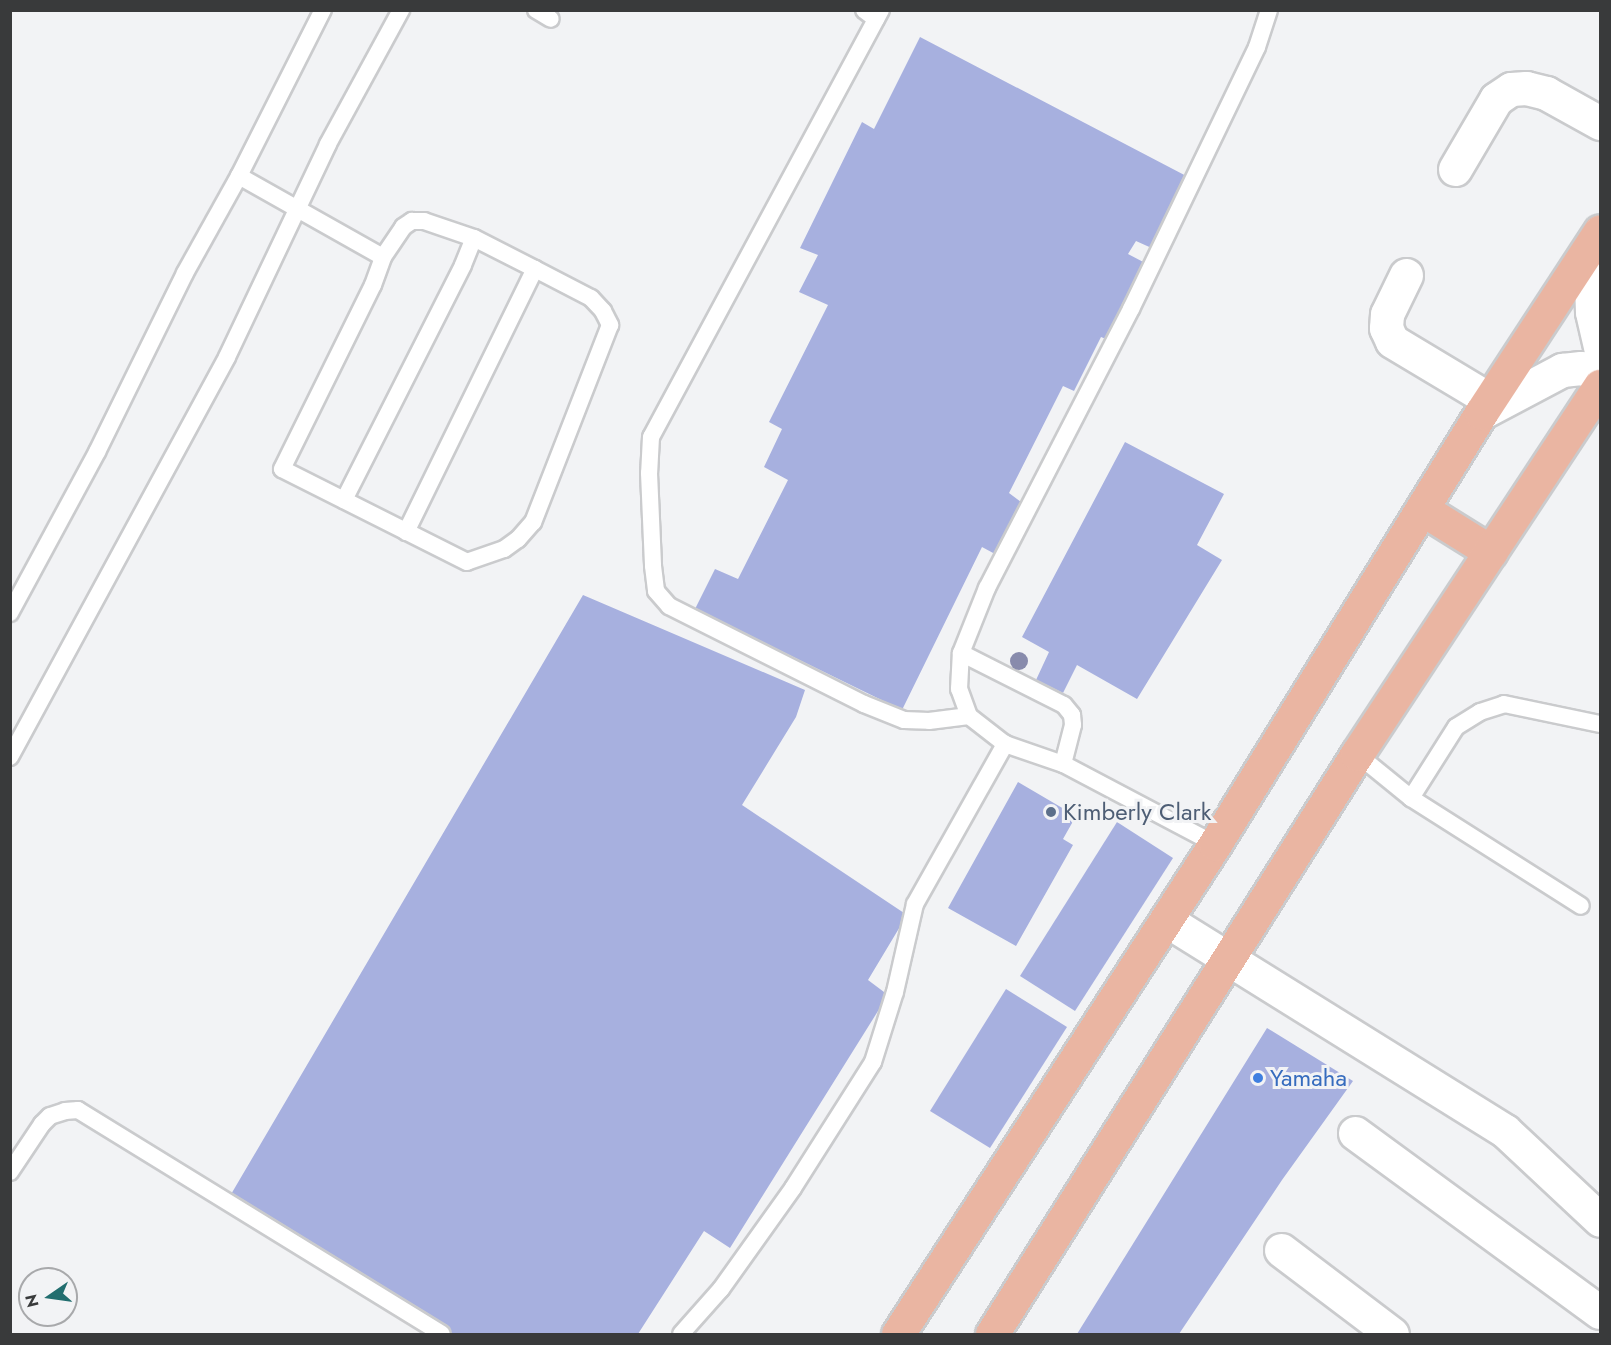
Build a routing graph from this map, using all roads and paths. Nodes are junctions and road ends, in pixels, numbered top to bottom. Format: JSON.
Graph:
{"nodes":[{"id":1,"x":323,"y":10,"type":"edge"},
{"id":2,"x":401,"y":10,"type":"edge"},
{"id":3,"x":536,"y":10,"type":"edge"},
{"id":4,"x":1269,"y":10,"type":"edge"},
{"id":5,"x":874,"y":13,"type":"edge"},
{"id":6,"x":551,"y":19,"type":"dead end"},
{"id":7,"x":1600,"y":123,"type":"edge"},
{"id":8,"x":1455,"y":169,"type":"dead end"},
{"id":9,"x":239,"y":176,"type":"junction"},
{"id":10,"x":298,"y":210,"type":"junction"},
{"id":11,"x":1600,"y":232,"type":"edge"},
{"id":12,"x":474,"y":238,"type":"junction"},
{"id":13,"x":383,"y":257,"type":"junction"},
{"id":14,"x":535,"y":269,"type":"junction"},
{"id":15,"x":1406,"y":275,"type":"dead end"},
{"id":16,"x":1600,"y":348,"type":"edge"},
{"id":17,"x":1600,"y":373,"type":"edge"},
{"id":18,"x":1600,"y":386,"type":"edge"},
{"id":19,"x":1485,"y":407,"type":"junction"},
{"id":20,"x":344,"y":500,"type":"junction"},
{"id":21,"x":1422,"y":508,"type":"junction"},
{"id":22,"x":406,"y":532,"type":"junction"},
{"id":23,"x":1491,"y":552,"type":"junction"},
{"id":24,"x":10,"y":613,"type":"edge"},
{"id":25,"x":961,"y":652,"type":"junction"},
{"id":26,"x":969,"y":716,"type":"junction"},
{"id":27,"x":1600,"y":724,"type":"edge"},
{"id":28,"x":1005,"y":744,"type":"junction"},
{"id":29,"x":1357,"y":754,"type":"junction"},
{"id":30,"x":10,"y":757,"type":"edge"},
{"id":31,"x":1063,"y":764,"type":"junction"},
{"id":32,"x":1411,"y":798,"type":"junction"},
{"id":33,"x":1215,"y":844,"type":"junction"},
{"id":34,"x":1581,"y":906,"type":"dead end"},
{"id":35,"x":1166,"y":920,"type":"junction"},
{"id":36,"x":1229,"y":957,"type":"junction"},
{"id":37,"x":1355,"y":1132,"type":"dead end"},
{"id":38,"x":10,"y":1172,"type":"edge"},
{"id":39,"x":1600,"y":1220,"type":"edge"},
{"id":40,"x":1281,"y":1251,"type":"dead end"},
{"id":41,"x":1600,"y":1312,"type":"edge"},
{"id":42,"x":442,"y":1335,"type":"edge"},
{"id":43,"x":681,"y":1335,"type":"edge"},
{"id":44,"x":897,"y":1335,"type":"edge"},
{"id":45,"x":992,"y":1335,"type":"edge"},
{"id":46,"x":1392,"y":1335,"type":"edge"}],
"edges":[{"from":1,"to":9,"type":"lane"},
{"from":2,"to":10,"type":"lane"},
{"from":3,"to":6,"type":"lane"},
{"from":4,"to":25,"type":"lane"},
{"from":5,"to":26,"type":"lane"},
{"from":7,"to":8,"type":"street"},
{"from":9,"to":10,"type":"lane"},
{"from":9,"to":24,"type":"lane"},
{"from":10,"to":13,"type":"lane"},
{"from":10,"to":30,"type":"lane"},
{"from":11,"to":16,"type":"street"},
{"from":11,"to":19,"type":"main road"},
{"from":12,"to":13,"type":"lane"},
{"from":12,"to":14,"type":"lane"},
{"from":12,"to":20,"type":"lane"},
{"from":13,"to":20,"type":"lane"},
{"from":14,"to":22,"type":"lane"},
{"from":14,"to":22,"type":"lane"},
{"from":15,"to":19,"type":"street"},
{"from":17,"to":19,"type":"street"},
{"from":18,"to":23,"type":"main road"},
{"from":19,"to":21,"type":"main road"},
{"from":20,"to":22,"type":"lane"},
{"from":21,"to":23,"type":"main road"},
{"from":21,"to":33,"type":"main road"},
{"from":23,"to":29,"type":"main road"},
{"from":25,"to":26,"type":"lane"},
{"from":25,"to":31,"type":"lane"},
{"from":26,"to":28,"type":"lane"},
{"from":27,"to":32,"type":"lane"},
{"from":28,"to":31,"type":"lane"},
{"from":28,"to":43,"type":"lane"},
{"from":29,"to":32,"type":"lane"},
{"from":29,"to":36,"type":"main road"},
{"from":31,"to":33,"type":"lane"},
{"from":32,"to":34,"type":"lane"},
{"from":33,"to":35,"type":"main road"},
{"from":35,"to":36,"type":"street"},
{"from":35,"to":44,"type":"main road"},
{"from":36,"to":39,"type":"street"},
{"from":36,"to":45,"type":"main road"},
{"from":37,"to":41,"type":"street"},
{"from":38,"to":42,"type":"lane"},
{"from":40,"to":46,"type":"street"}]}
